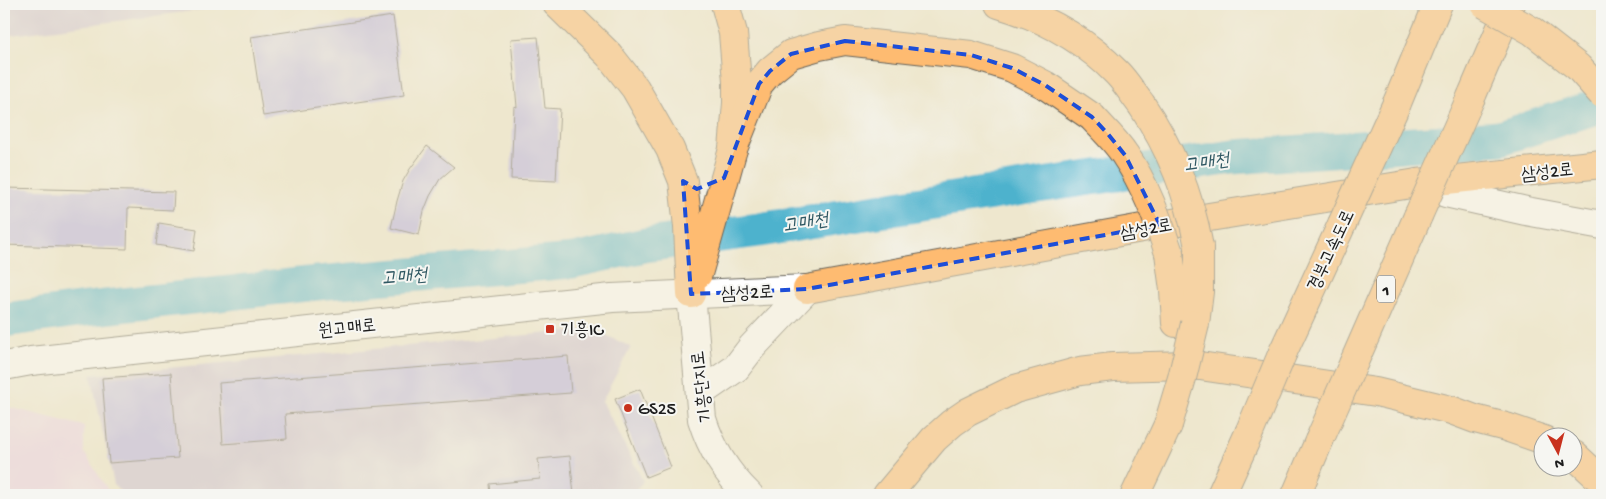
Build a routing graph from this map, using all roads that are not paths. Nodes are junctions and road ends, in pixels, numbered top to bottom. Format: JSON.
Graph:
{"nodes":[{"id":1,"x":557,"y":4,"type":"edge"},
{"id":2,"x":725,"y":4,"type":"edge"},
{"id":3,"x":999,"y":4,"type":"edge"},
{"id":4,"x":1438,"y":4,"type":"edge"},
{"id":5,"x":1485,"y":4,"type":"edge"},
{"id":6,"x":1511,"y":4,"type":"edge"},
{"id":7,"x":1602,"y":94,"type":"edge"},
{"id":8,"x":733,"y":149,"type":"junction"},
{"id":9,"x":1602,"y":149,"type":"edge"},
{"id":10,"x":1602,"y":164,"type":"edge"},
{"id":11,"x":1544,"y":171,"type":"junction"},
{"id":12,"x":724,"y":178,"type":"junction"},
{"id":13,"x":683,"y":181,"type":"junction"},
{"id":14,"x":1418,"y":183,"type":"junction"},
{"id":15,"x":1602,"y":225,"type":"edge"},
{"id":16,"x":700,"y":226,"type":"junction"},
{"id":17,"x":807,"y":289,"type":"junction"},
{"id":18,"x":691,"y":294,"type":"junction"},
{"id":19,"x":1186,"y":324,"type":"junction"},
{"id":20,"x":4,"y":366,"type":"edge"},
{"id":21,"x":700,"y":393,"type":"junction"},
{"id":22,"x":1534,"y":437,"type":"edge"},
{"id":23,"x":1584,"y":464,"type":"edge"},
{"id":24,"x":1602,"y":481,"type":"edge"},
{"id":25,"x":1138,"y":488,"type":"edge"},
{"id":26,"x":749,"y":495,"type":"edge"},
{"id":27,"x":887,"y":495,"type":"edge"},
{"id":28,"x":1221,"y":495,"type":"edge"},
{"id":29,"x":1296,"y":495,"type":"edge"}],
"edges":[{"from":1,"to":13,"type":"main road"},
{"from":2,"to":8,"type":"main road"},
{"from":3,"to":19,"type":"main road","bridge":true},
{"from":4,"to":28,"type":"main road","name":"경부고속도로","bridge":true},
{"from":5,"to":7,"type":"main road","bridge":true},
{"from":6,"to":29,"type":"main road","number":"1","bridge":true},
{"from":8,"to":12,"type":"main road"},
{"from":8,"to":19,"type":"main road","bridge":true},
{"from":9,"to":11,"type":"main road"},
{"from":10,"to":11,"type":"main road","name":"삼성2로"},
{"from":11,"to":14,"type":"main road","name":"삼성2로"},
{"from":12,"to":13,"type":"main road"},
{"from":12,"to":16,"type":"main road"},
{"from":13,"to":16,"type":"main road"},
{"from":14,"to":15,"type":"street"},
{"from":14,"to":17,"type":"main road","name":"삼성2로"},
{"from":16,"to":18,"type":"main road"},
{"from":17,"to":18,"type":"street","name":"삼성2로"},
{"from":17,"to":21,"type":"street"},
{"from":18,"to":20,"type":"street","name":"원고매로"},
{"from":18,"to":21,"type":"street","name":"기흥단지로"},
{"from":19,"to":25,"type":"main road","bridge":true},
{"from":21,"to":26,"type":"street","name":"기흥단지로"},
{"from":22,"to":27,"type":"main road"},
{"from":23,"to":24,"type":"main road"}]}
